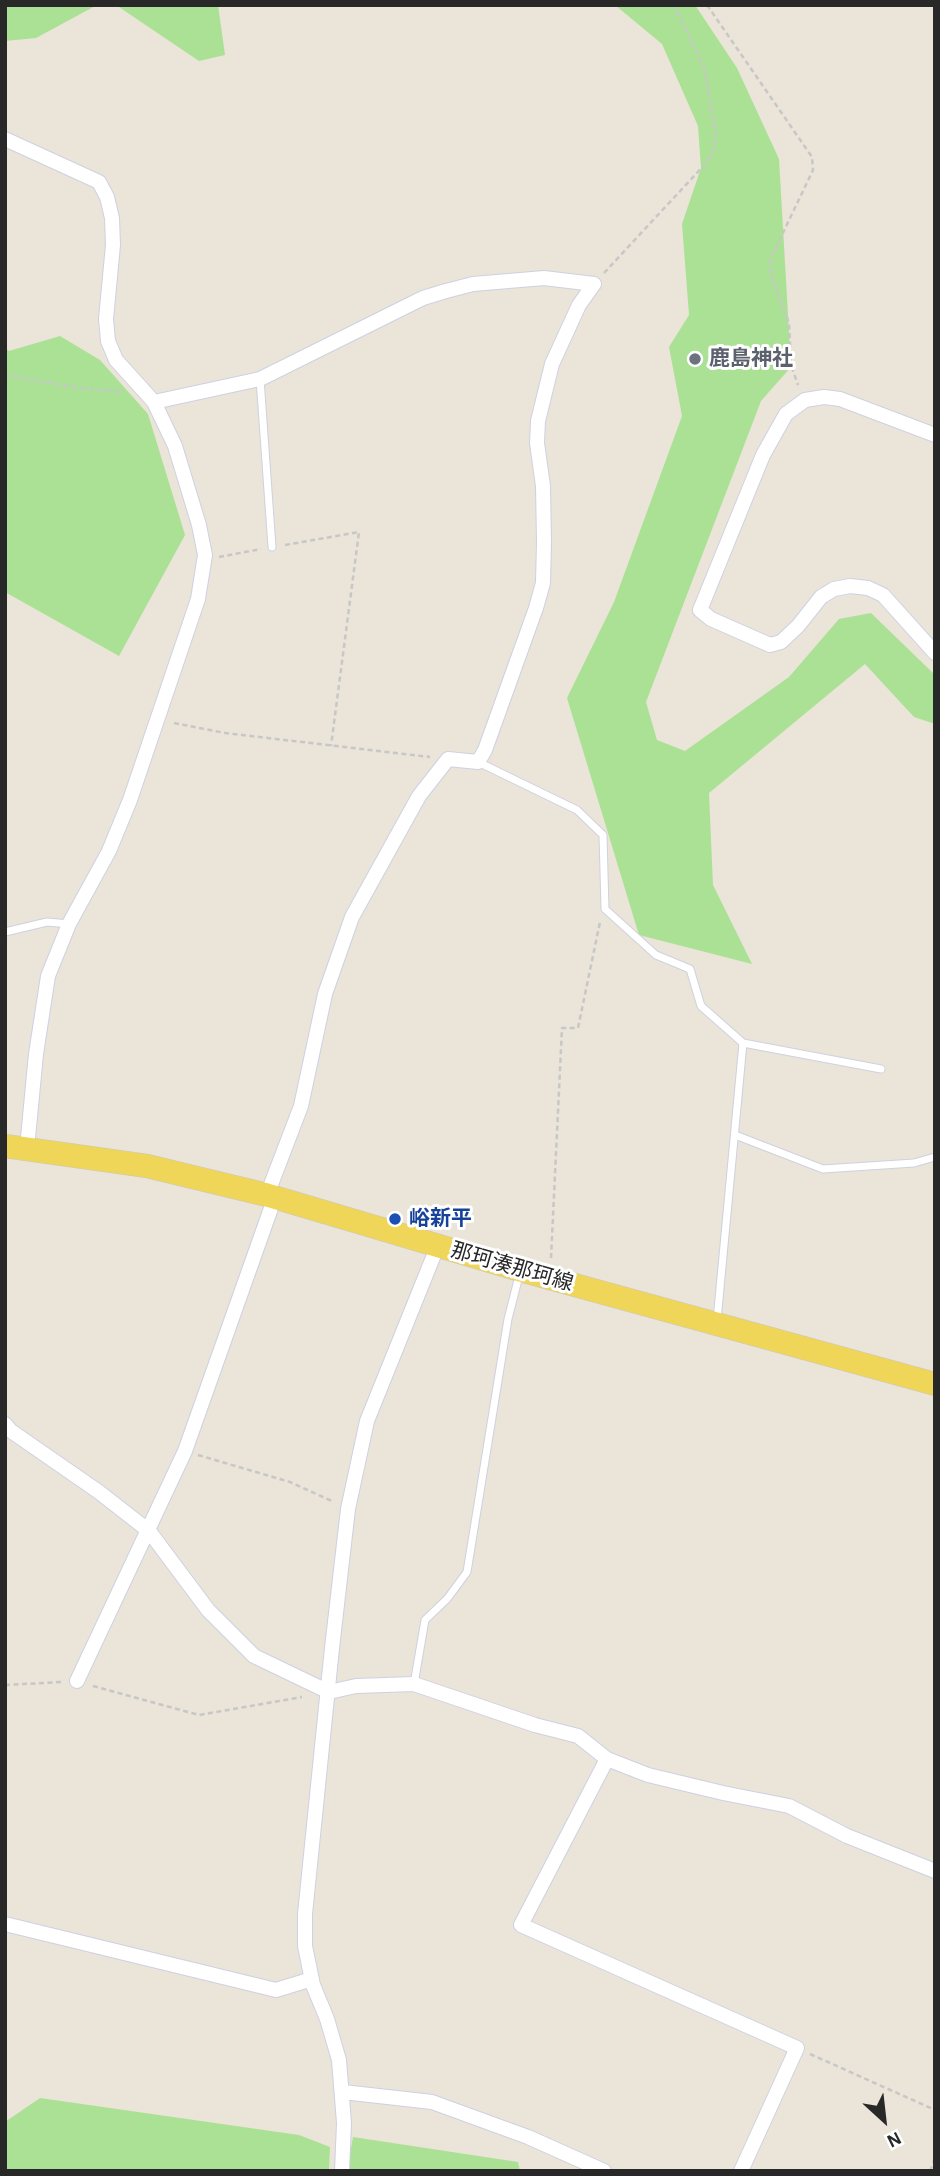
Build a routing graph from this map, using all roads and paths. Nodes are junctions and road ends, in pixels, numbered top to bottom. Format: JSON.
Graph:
{"nodes":[{"id":1,"x":674,"y":5,"type":"edge"},
{"id":2,"x":707,"y":5,"type":"edge"},
{"id":3,"x":5,"y":139,"type":"edge"},
{"id":4,"x":594,"y":284,"type":"junction"},
{"id":5,"x":5,"y":375,"type":"edge"},
{"id":6,"x":260,"y":379,"type":"junction"},
{"id":7,"x":127,"y":392,"type":"dead end"},
{"id":8,"x":805,"y":400,"type":"junction"},
{"id":9,"x":154,"y":402,"type":"junction"},
{"id":10,"x":935,"y":435,"type":"edge"},
{"id":11,"x":272,"y":547,"type":"junction"},
{"id":12,"x":205,"y":559,"type":"junction"},
{"id":13,"x":935,"y":653,"type":"edge"},
{"id":14,"x":158,"y":719,"type":"junction"},
{"id":15,"x":331,"y":746,"type":"junction"},
{"id":16,"x":448,"y":759,"type":"junction"},
{"id":17,"x":478,"y":762,"type":"junction"},
{"id":18,"x":605,"y":901,"type":"junction"},
{"id":19,"x":69,"y":924,"type":"junction"},
{"id":20,"x":5,"y":932,"type":"edge"},
{"id":21,"x":743,"y":1043,"type":"junction"},
{"id":22,"x":881,"y":1069,"type":"dead end"},
{"id":23,"x":735,"y":1135,"type":"junction"},
{"id":24,"x":16,"y":1147,"type":"edge"},
{"id":25,"x":935,"y":1157,"type":"edge"},
{"id":26,"x":271,"y":1196,"type":"junction"},
{"id":27,"x":438,"y":1245,"type":"junction"},
{"id":28,"x":520,"y":1270,"type":"junction"},
{"id":29,"x":550,"y":1278,"type":"junction"},
{"id":30,"x":717,"y":1324,"type":"junction"},
{"id":31,"x":935,"y":1384,"type":"edge"},
{"id":32,"x":5,"y":1424,"type":"edge"},
{"id":33,"x":185,"y":1451,"type":"junction"},
{"id":34,"x":348,"y":1509,"type":"junction"},
{"id":35,"x":149,"y":1531,"type":"junction"},
{"id":36,"x":78,"y":1682,"type":"junction"},
{"id":37,"x":414,"y":1684,"type":"junction"},
{"id":38,"x":5,"y":1685,"type":"edge"},
{"id":39,"x":329,"y":1692,"type":"junction"},
{"id":40,"x":607,"y":1759,"type":"junction"},
{"id":41,"x":935,"y":1871,"type":"edge"},
{"id":42,"x":5,"y":1924,"type":"edge"},
{"id":43,"x":312,"y":1979,"type":"junction"},
{"id":44,"x":797,"y":2048,"type":"junction"},
{"id":45,"x":343,"y":2092,"type":"junction"},
{"id":46,"x":935,"y":2110,"type":"edge"},
{"id":47,"x":935,"y":2158,"type":"edge"},
{"id":48,"x":342,"y":2171,"type":"edge"},
{"id":49,"x":604,"y":2171,"type":"edge"},
{"id":50,"x":741,"y":2171,"type":"edge"},
{"id":51,"x":930,"y":2171,"type":"edge"}],
"edges":[{"from":1,"to":4,"type":"path"},
{"from":2,"to":8,"type":"path"},
{"from":3,"to":9,"type":"street"},
{"from":4,"to":6,"type":"street"},
{"from":4,"to":17,"type":"street"},
{"from":5,"to":7,"type":"path"},
{"from":6,"to":9,"type":"street"},
{"from":6,"to":11,"type":"lane"},
{"from":8,"to":10,"type":"street"},
{"from":8,"to":13,"type":"street"},
{"from":9,"to":12,"type":"street"},
{"from":11,"to":12,"type":"path"},
{"from":11,"to":15,"type":"path"},
{"from":12,"to":14,"type":"street"},
{"from":14,"to":15,"type":"path"},
{"from":14,"to":19,"type":"street"},
{"from":15,"to":16,"type":"path"},
{"from":16,"to":17,"type":"street"},
{"from":16,"to":26,"type":"street"},
{"from":17,"to":18,"type":"lane"},
{"from":18,"to":21,"type":"lane"},
{"from":18,"to":29,"type":"path"},
{"from":19,"to":20,"type":"lane"},
{"from":19,"to":24,"type":"street"},
{"from":21,"to":22,"type":"lane"},
{"from":21,"to":23,"type":"lane"},
{"from":23,"to":25,"type":"lane"},
{"from":23,"to":30,"type":"lane"},
{"from":24,"to":26,"type":"main road","name":"那珂湊那珂線"},
{"from":26,"to":27,"type":"main road","name":"那珂湊那珂線"},
{"from":26,"to":33,"type":"street"},
{"from":27,"to":28,"type":"main road","name":"那珂湊那珂線"},
{"from":27,"to":34,"type":"street"},
{"from":28,"to":29,"type":"main road","name":"那珂湊那珂線"},
{"from":28,"to":37,"type":"lane"},
{"from":29,"to":30,"type":"main road","name":"那珂湊那珂線"},
{"from":30,"to":31,"type":"main road","name":"那珂湊那珂線"},
{"from":32,"to":35,"type":"street"},
{"from":33,"to":34,"type":"path"},
{"from":33,"to":35,"type":"street"},
{"from":34,"to":39,"type":"street"},
{"from":35,"to":36,"type":"street"},
{"from":35,"to":39,"type":"street"},
{"from":36,"to":38,"type":"path"},
{"from":36,"to":39,"type":"path"},
{"from":37,"to":39,"type":"street"},
{"from":37,"to":40,"type":"street"},
{"from":39,"to":43,"type":"street"},
{"from":40,"to":41,"type":"street"},
{"from":40,"to":44,"type":"street"},
{"from":42,"to":43,"type":"street"},
{"from":43,"to":45,"type":"street"},
{"from":44,"to":46,"type":"path"},
{"from":44,"to":50,"type":"street"},
{"from":45,"to":48,"type":"street"},
{"from":45,"to":49,"type":"street"},
{"from":47,"to":51,"type":"path"}]}
